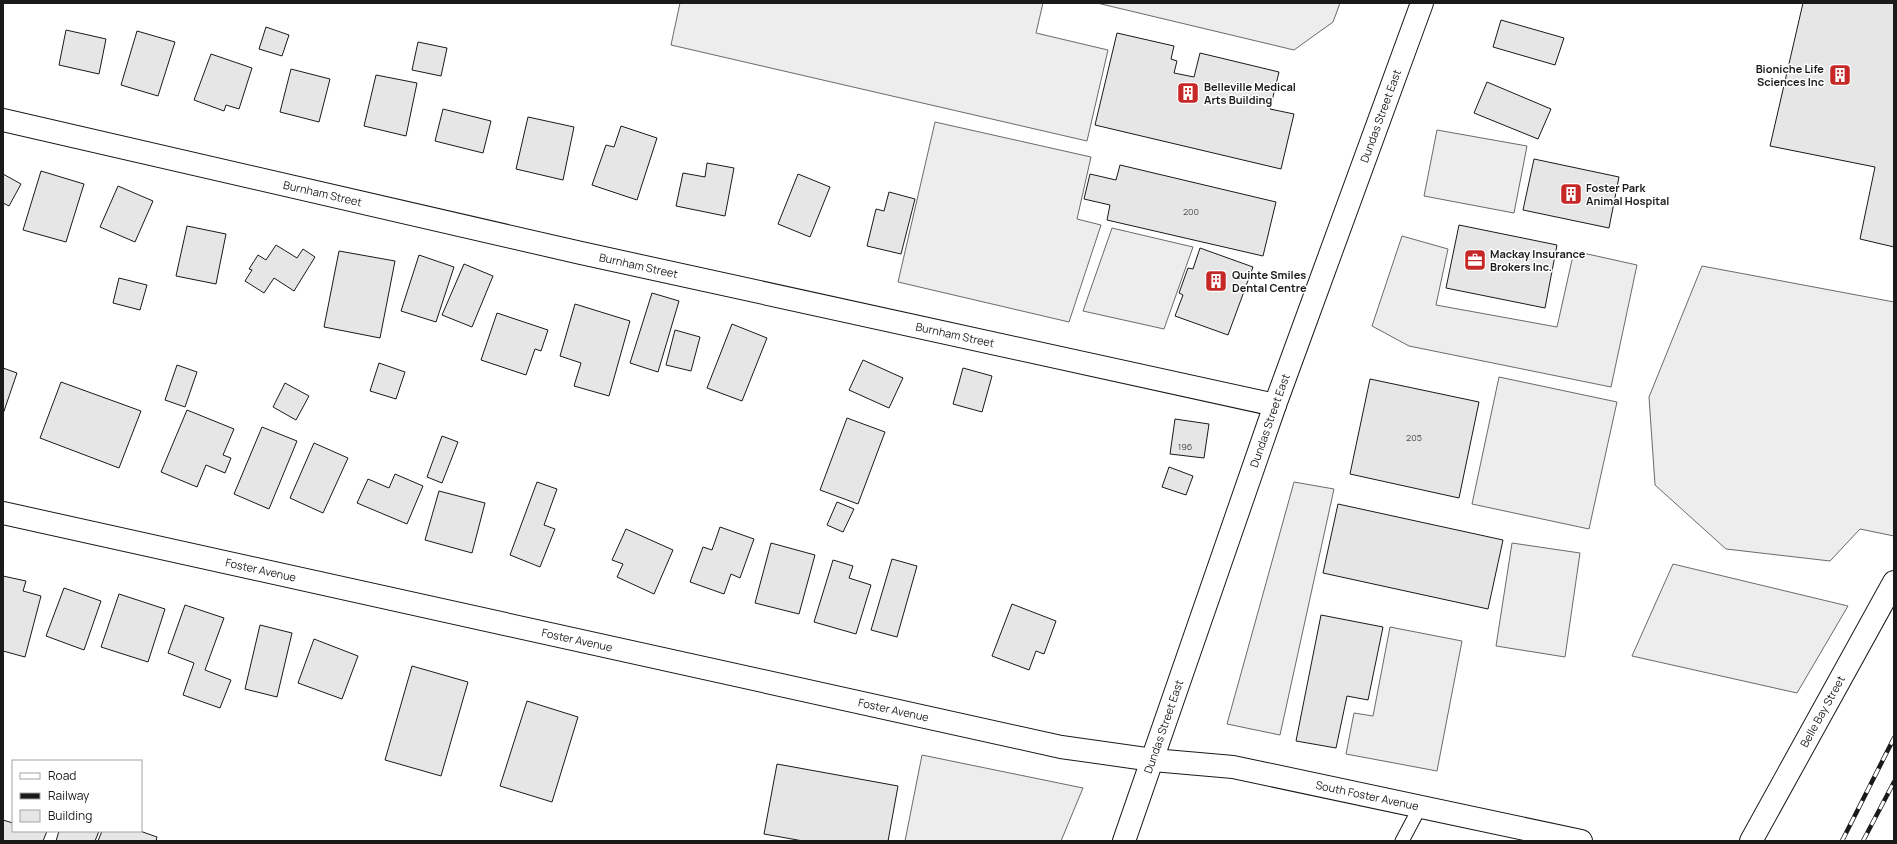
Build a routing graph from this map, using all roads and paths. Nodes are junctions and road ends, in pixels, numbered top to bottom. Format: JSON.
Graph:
{"nodes":[{"id":1,"x":1422,"y":3,"type":"edge"},
{"id":2,"x":3,"y":120,"type":"edge"},
{"id":3,"x":1275,"y":405,"type":"junction"},
{"id":4,"x":3,"y":513,"type":"edge"},
{"id":5,"x":1894,"y":582,"type":"edge"},
{"id":6,"x":1153,"y":760,"type":"junction"},
{"id":7,"x":1420,"y":807,"type":"junction"},
{"id":8,"x":1124,"y":841,"type":"edge"},
{"id":9,"x":1402,"y":841,"type":"edge"},
{"id":10,"x":1581,"y":841,"type":"edge"},
{"id":11,"x":1751,"y":841,"type":"edge"}],
"edges":[{"from":1,"to":3,"type":"street","name":"Dundas Street East"},
{"from":2,"to":3,"type":"street","name":"Burnham Street"},
{"from":3,"to":6,"type":"street","name":"Dundas Street East"},
{"from":4,"to":6,"type":"street","name":"Foster Avenue"},
{"from":5,"to":11,"type":"street","name":"Belle Bay Street"},
{"from":6,"to":7,"type":"street","name":"South Foster Avenue"},
{"from":6,"to":8,"type":"street","name":"Dundas Street East"},
{"from":7,"to":9,"type":"lane"},
{"from":7,"to":10,"type":"street","name":"South Foster Avenue"}]}
